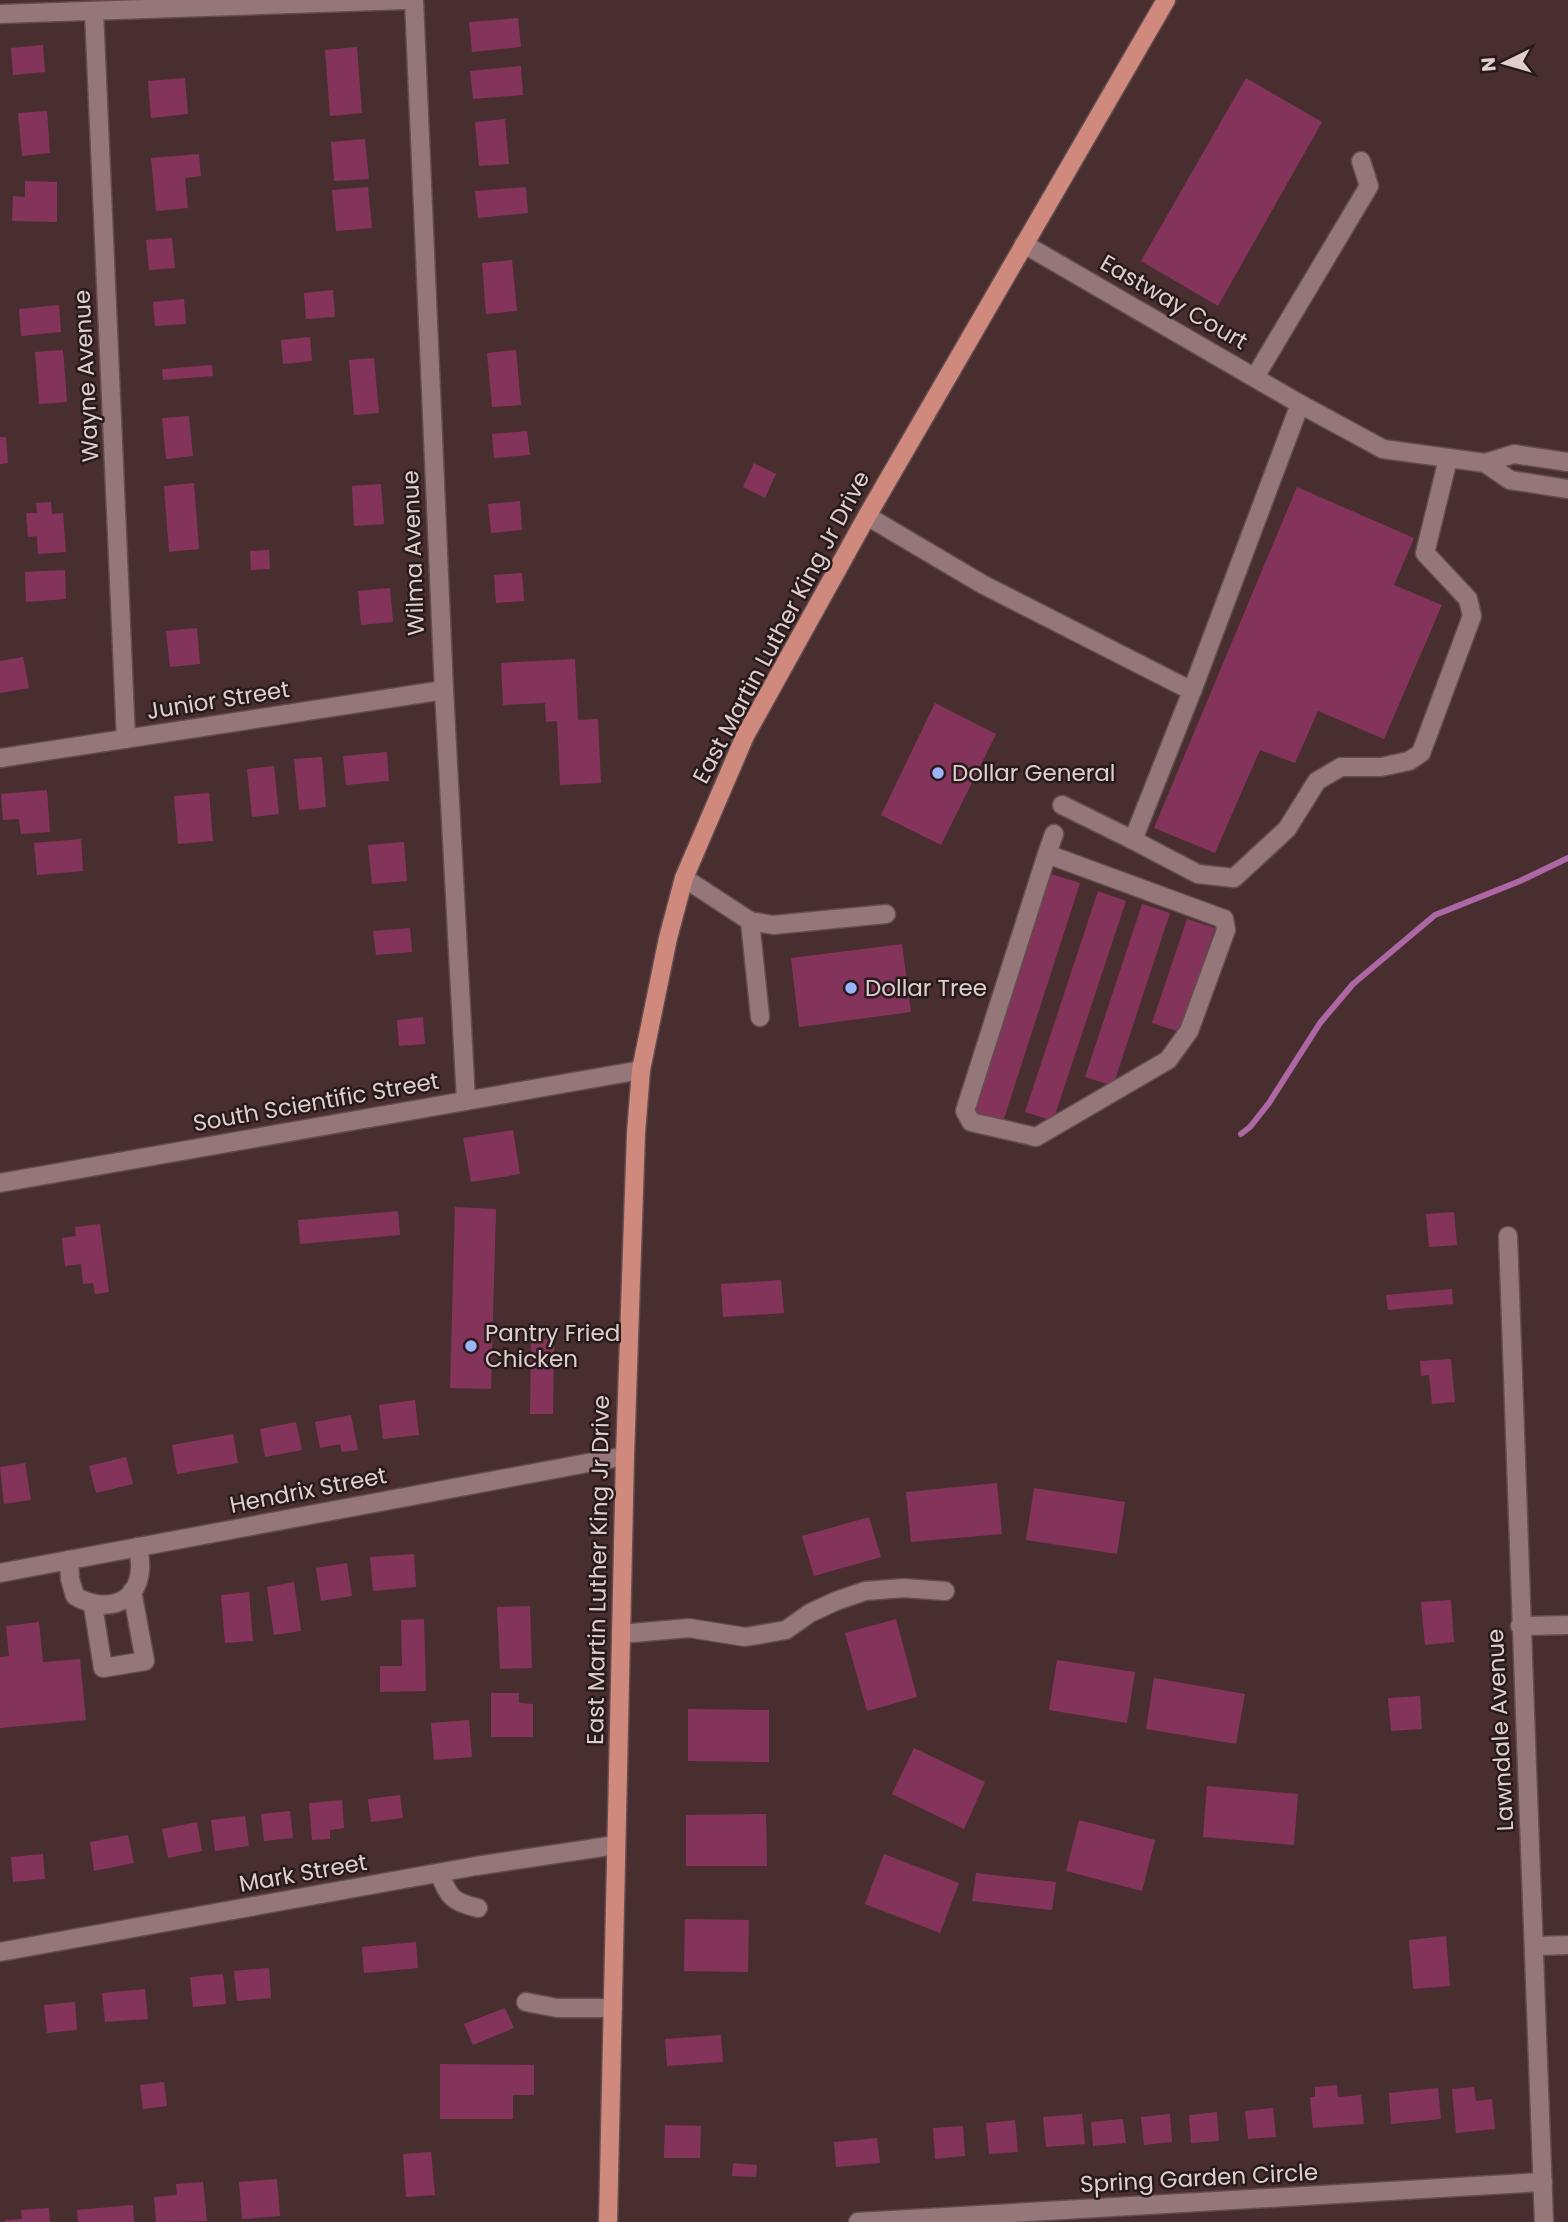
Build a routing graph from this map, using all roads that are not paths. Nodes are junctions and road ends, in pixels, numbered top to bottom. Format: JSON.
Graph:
{"nodes":[{"id":1,"x":1166,"y":0,"type":"edge"},
{"id":2,"x":411,"y":1,"type":"edge"},
{"id":3,"x":94,"y":11,"type":"junction"},
{"id":4,"x":0,"y":14,"type":"edge"},
{"id":5,"x":1361,"y":161,"type":"dead end"},
{"id":6,"x":1024,"y":244,"type":"junction"},
{"id":7,"x":1255,"y":377,"type":"junction"},
{"id":8,"x":1300,"y":404,"type":"junction"},
{"id":9,"x":1448,"y":458,"type":"junction"},
{"id":10,"x":1568,"y":462,"type":"edge"},
{"id":11,"x":1485,"y":463,"type":"junction"},
{"id":12,"x":1567,"y":485,"type":"edge"},
{"id":13,"x":867,"y":516,"type":"junction"},
{"id":14,"x":444,"y":690,"type":"junction"},
{"id":15,"x":1192,"y":691,"type":"junction"},
{"id":16,"x":126,"y":739,"type":"junction"},
{"id":17,"x":0,"y":758,"type":"edge"},
{"id":18,"x":1062,"y":805,"type":"dead end"},
{"id":19,"x":1054,"y":834,"type":"dead end"},
{"id":20,"x":1133,"y":840,"type":"junction"},
{"id":21,"x":1047,"y":854,"type":"junction"},
{"id":22,"x":684,"y":878,"type":"junction"},
{"id":23,"x":886,"y":914,"type":"dead end"},
{"id":24,"x":750,"y":921,"type":"junction"},
{"id":25,"x":760,"y":1017,"type":"dead end"},
{"id":26,"x":640,"y":1070,"type":"junction"},
{"id":27,"x":466,"y":1101,"type":"junction"},
{"id":28,"x":0,"y":1183,"type":"edge"},
{"id":29,"x":1508,"y":1236,"type":"dead end"},
{"id":30,"x":625,"y":1456,"type":"junction"},
{"id":31,"x":138,"y":1547,"type":"junction"},
{"id":32,"x":69,"y":1560,"type":"junction"},
{"id":33,"x":0,"y":1573,"type":"edge"},
{"id":34,"x":132,"y":1591,"type":"junction"},
{"id":35,"x":945,"y":1591,"type":"dead end"},
{"id":36,"x":93,"y":1605,"type":"junction"},
{"id":37,"x":1568,"y":1625,"type":"edge"},
{"id":38,"x":1520,"y":1626,"type":"junction"},
{"id":39,"x":621,"y":1634,"type":"junction"},
{"id":40,"x":616,"y":1845,"type":"junction"},
{"id":41,"x":439,"y":1873,"type":"junction"},
{"id":42,"x":478,"y":1908,"type":"dead end"},
{"id":43,"x":1568,"y":1945,"type":"edge"},
{"id":44,"x":1536,"y":1946,"type":"junction"},
{"id":45,"x":0,"y":1952,"type":"edge"},
{"id":46,"x":526,"y":2002,"type":"dead end"},
{"id":47,"x":613,"y":2008,"type":"junction"},
{"id":48,"x":1543,"y":2182,"type":"junction"},
{"id":49,"x":608,"y":2222,"type":"edge"},
{"id":50,"x":858,"y":2222,"type":"edge"},
{"id":51,"x":1544,"y":2222,"type":"edge"}],
"edges":[{"from":1,"to":6,"type":"main road","name":"East Martin Luther King Jr Drive"},
{"from":2,"to":3,"type":"street"},
{"from":2,"to":14,"type":"street","name":"Wilma Avenue"},
{"from":3,"to":4,"type":"street"},
{"from":3,"to":16,"type":"street","name":"Wayne Avenue"},
{"from":5,"to":7,"type":"street"},
{"from":6,"to":7,"type":"street","name":"Eastway Court"},
{"from":6,"to":13,"type":"main road","name":"East Martin Luther King Jr Drive"},
{"from":7,"to":8,"type":"street","name":"Eastway Court"},
{"from":8,"to":9,"type":"street","name":"Eastway Court"},
{"from":8,"to":15,"type":"street"},
{"from":9,"to":11,"type":"street","name":"Eastway Court"},
{"from":9,"to":20,"type":"street"},
{"from":10,"to":11,"type":"street"},
{"from":11,"to":12,"type":"street"},
{"from":13,"to":15,"type":"street"},
{"from":13,"to":22,"type":"main road","name":"East Martin Luther King Jr Drive"},
{"from":14,"to":16,"type":"street","name":"Junior Street"},
{"from":14,"to":27,"type":"street","name":"Wilma Avenue"},
{"from":15,"to":20,"type":"street"},
{"from":16,"to":17,"type":"street","name":"Junior Street"},
{"from":18,"to":20,"type":"street"},
{"from":19,"to":21,"type":"street"},
{"from":21,"to":21,"type":"street"},
{"from":22,"to":24,"type":"street"},
{"from":22,"to":26,"type":"main road","name":"East Martin Luther King Jr Drive"},
{"from":23,"to":24,"type":"street"},
{"from":24,"to":25,"type":"street"},
{"from":26,"to":27,"type":"street","name":"South Scientific Street"},
{"from":26,"to":30,"type":"main road","name":"East Martin Luther King Jr Drive"},
{"from":27,"to":28,"type":"street","name":"South Scientific Street"},
{"from":29,"to":38,"type":"street","name":"Lawndale Avenue"},
{"from":30,"to":31,"type":"street","name":"Hendrix Street"},
{"from":30,"to":39,"type":"main road","name":"East Martin Luther King Jr Drive"},
{"from":31,"to":32,"type":"street","name":"Hendrix Street"},
{"from":31,"to":34,"type":"street"},
{"from":32,"to":33,"type":"street","name":"Hendrix Street"},
{"from":32,"to":36,"type":"street"},
{"from":34,"to":36,"type":"street"},
{"from":34,"to":36,"type":"street"},
{"from":35,"to":39,"type":"street"},
{"from":37,"to":38,"type":"street"},
{"from":38,"to":44,"type":"street","name":"Lawndale Avenue"},
{"from":39,"to":40,"type":"main road","name":"East Martin Luther King Jr Drive"},
{"from":40,"to":41,"type":"street","name":"Mark Street"},
{"from":40,"to":47,"type":"main road","name":"East Martin Luther King Jr Drive"},
{"from":41,"to":42,"type":"street"},
{"from":41,"to":45,"type":"street","name":"Mark Street"},
{"from":43,"to":44,"type":"street"},
{"from":44,"to":48,"type":"street","name":"Lawndale Avenue"},
{"from":46,"to":47,"type":"street"},
{"from":47,"to":49,"type":"main road","name":"East Martin Luther King Jr Drive"},
{"from":48,"to":50,"type":"street","name":"Spring Garden Circle"},
{"from":48,"to":51,"type":"street","name":"Lawndale Avenue"}]}
